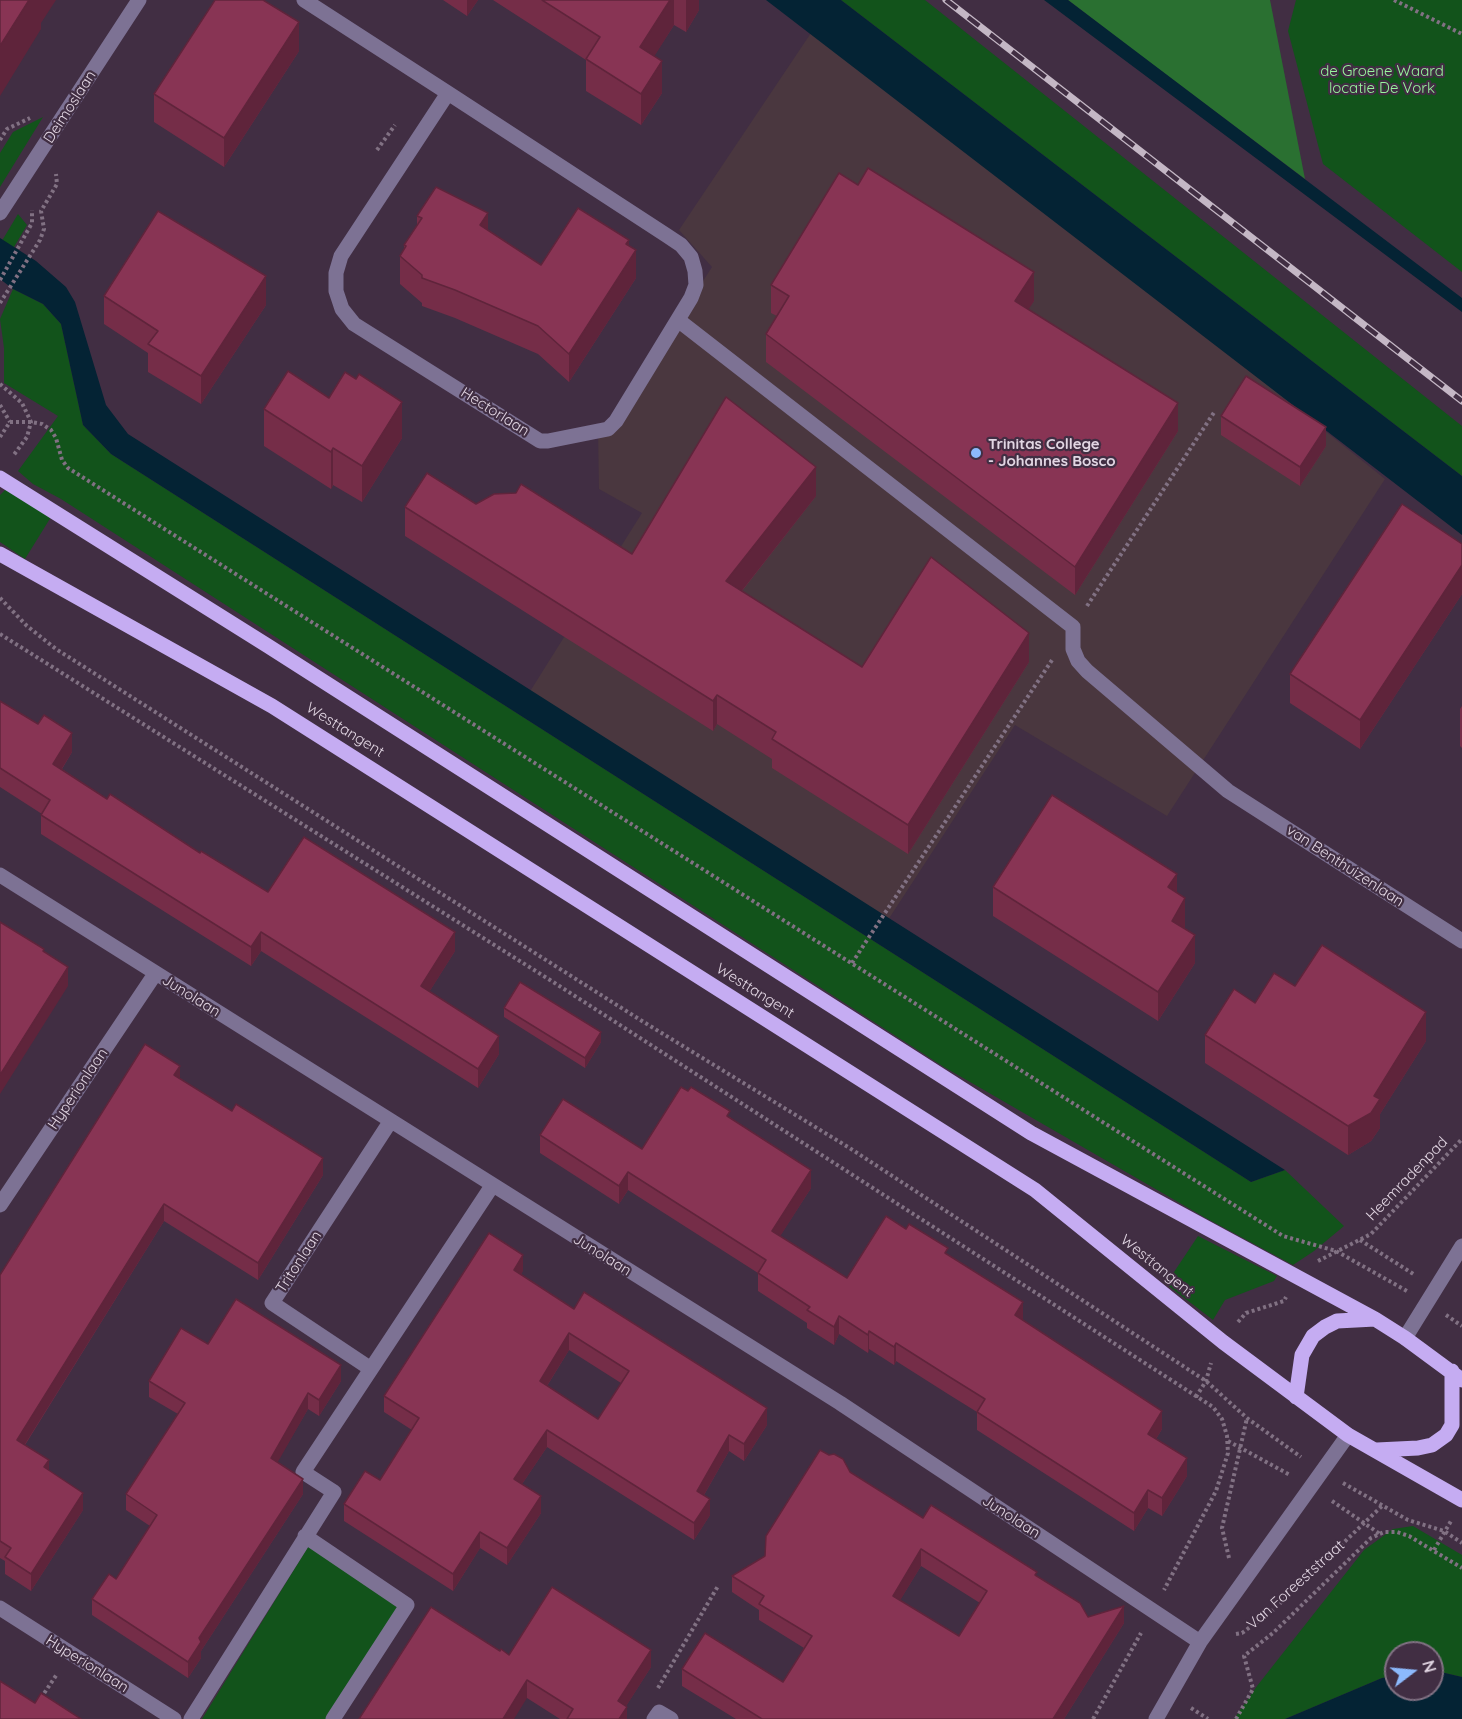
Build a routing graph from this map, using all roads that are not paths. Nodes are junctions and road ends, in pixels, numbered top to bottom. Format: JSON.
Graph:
{"nodes":[{"id":1,"x":139,"y":0,"type":"edge"},
{"id":2,"x":304,"y":0,"type":"edge"},
{"id":3,"x":448,"y":93,"type":"junction"},
{"id":4,"x":0,"y":213,"type":"edge"},
{"id":5,"x":678,"y":320,"type":"junction"},
{"id":6,"x":3,"y":471,"type":"edge"},
{"id":7,"x":0,"y":554,"type":"edge"},
{"id":8,"x":0,"y":875,"type":"edge"},
{"id":9,"x":1462,"y":941,"type":"edge"},
{"id":10,"x":155,"y":974,"type":"junction"},
{"id":11,"x":390,"y":1122,"type":"junction"},
{"id":12,"x":492,"y":1186,"type":"junction"},
{"id":13,"x":0,"y":1205,"type":"edge"},
{"id":14,"x":1462,"y":1246,"type":"edge"},
{"id":15,"x":1375,"y":1319,"type":"junction"},
{"id":16,"x":1405,"y":1338,"type":"junction"},
{"id":17,"x":371,"y":1369,"type":"junction"},
{"id":18,"x":1457,"y":1375,"type":"edge"},
{"id":19,"x":1296,"y":1397,"type":"junction"},
{"id":20,"x":1348,"y":1435,"type":"junction"},
{"id":21,"x":1377,"y":1450,"type":"junction"},
{"id":22,"x":1462,"y":1500,"type":"edge"},
{"id":23,"x":305,"y":1536,"type":"junction"},
{"id":24,"x":0,"y":1608,"type":"edge"},
{"id":25,"x":1200,"y":1642,"type":"junction"},
{"id":26,"x":174,"y":1719,"type":"edge"},
{"id":27,"x":192,"y":1719,"type":"edge"},
{"id":28,"x":333,"y":1719,"type":"edge"},
{"id":29,"x":1156,"y":1719,"type":"edge"}],
"edges":[{"from":1,"to":4,"type":"street","name":"Deimoslaan"},
{"from":2,"to":3,"type":"street","name":"Hectorlaan"},
{"from":3,"to":5,"type":"street","name":"Hectorlaan"},
{"from":3,"to":5,"type":"street","name":"Hectorlaan"},
{"from":5,"to":9,"type":"street","name":"van Benthuizenlaan"},
{"from":6,"to":15,"type":"main road","name":"Westtangent"},
{"from":7,"to":19,"type":"main road","name":"Westtangent"},
{"from":8,"to":10,"type":"street","name":"Junolaan"},
{"from":10,"to":11,"type":"street","name":"Junolaan"},
{"from":10,"to":13,"type":"street","name":"Hyperionlaan"},
{"from":11,"to":12,"type":"street","name":"Junolaan"},
{"from":11,"to":17,"type":"street","name":"Tritonlaan"},
{"from":12,"to":17,"type":"street"},
{"from":12,"to":25,"type":"street","name":"Junolaan"},
{"from":14,"to":16,"type":"street"},
{"from":15,"to":16,"type":"main road","name":"Westtangent"},
{"from":15,"to":19,"type":"main road"},
{"from":16,"to":18,"type":"main road","name":"Westtangent"},
{"from":17,"to":23,"type":"street"},
{"from":18,"to":21,"type":"main road"},
{"from":19,"to":20,"type":"main road","name":"Westtangent"},
{"from":20,"to":21,"type":"main road","name":"Westtangent"},
{"from":20,"to":25,"type":"street"},
{"from":21,"to":22,"type":"main road","name":"Westtangent"},
{"from":23,"to":27,"type":"street"},
{"from":23,"to":28,"type":"street"},
{"from":24,"to":26,"type":"street","name":"Hyperionlaan"},
{"from":25,"to":29,"type":"street"}]}
